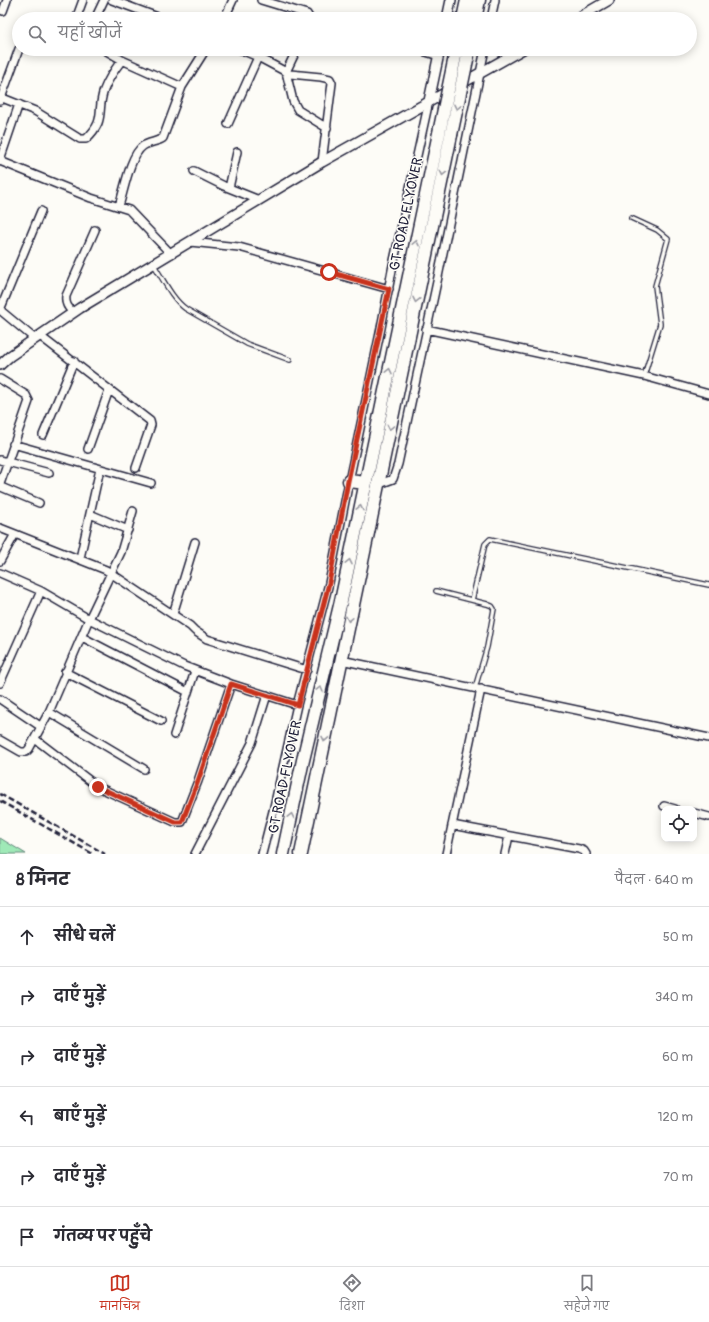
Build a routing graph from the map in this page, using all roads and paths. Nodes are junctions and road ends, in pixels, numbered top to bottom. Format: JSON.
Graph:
{"nodes":[{"id":1,"x":7,"y":0,"type":"edge"},
{"id":2,"x":83,"y":0,"type":"edge"},
{"id":3,"x":104,"y":0,"type":"edge"},
{"id":4,"x":112,"y":0,"type":"edge"},
{"id":5,"x":233,"y":0,"type":"edge"},
{"id":6,"x":261,"y":0,"type":"edge"},
{"id":7,"x":451,"y":0,"type":"edge"},
{"id":8,"x":467,"y":0,"type":"edge"},
{"id":9,"x":479,"y":0,"type":"edge"},
{"id":10,"x":495,"y":0,"type":"edge"},
{"id":11,"x":609,"y":0,"type":"edge"},
{"id":12,"x":3,"y":11,"type":"dead end"},
{"id":13,"x":79,"y":12,"type":"edge"},
{"id":14,"x":98,"y":12,"type":"edge"},
{"id":15,"x":144,"y":12,"type":"edge"},
{"id":16,"x":227,"y":12,"type":"edge"},
{"id":17,"x":300,"y":12,"type":"edge"},
{"id":18,"x":448,"y":12,"type":"edge"},
{"id":19,"x":464,"y":12,"type":"edge"},
{"id":20,"x":476,"y":12,"type":"edge"},
{"id":21,"x":492,"y":12,"type":"edge"},
{"id":22,"x":588,"y":12,"type":"edge"},
{"id":23,"x":16,"y":56,"type":"edge"},
{"id":24,"x":115,"y":56,"type":"edge"},
{"id":25,"x":202,"y":56,"type":"edge"},
{"id":26,"x":294,"y":56,"type":"edge"},
{"id":27,"x":439,"y":56,"type":"edge"},
{"id":28,"x":461,"y":56,"type":"edge"},
{"id":29,"x":461,"y":56,"type":"edge"},
{"id":30,"x":484,"y":56,"type":"edge"},
{"id":31,"x":511,"y":56,"type":"edge"},
{"id":32,"x":258,"y":57,"type":"joint"},
{"id":33,"x":122,"y":60,"type":"junction"},
{"id":34,"x":286,"y":72,"type":"junction"},
{"id":35,"x":480,"y":73,"type":"junction"},
{"id":36,"x":182,"y":87,"type":"junction"},
{"id":37,"x":1,"y":99,"type":"edge"},
{"id":38,"x":429,"y":101,"type":"junction"},
{"id":39,"x":19,"y":104,"type":"junction"},
{"id":40,"x":228,"y":124,"type":"dead end"},
{"id":41,"x":327,"y":128,"type":"junction"},
{"id":42,"x":237,"y":152,"type":"dead end"},
{"id":43,"x":0,"y":160,"type":"edge"},
{"id":44,"x":322,"y":162,"type":"junction"},
{"id":45,"x":194,"y":171,"type":"dead end"},
{"id":46,"x":229,"y":188,"type":"junction"},
{"id":47,"x":259,"y":200,"type":"junction"},
{"id":48,"x":119,"y":206,"type":"junction"},
{"id":49,"x":41,"y":211,"type":"dead end"},
{"id":50,"x":631,"y":218,"type":"dead end"},
{"id":51,"x":95,"y":230,"type":"dead end"},
{"id":52,"x":190,"y":242,"type":"junction"},
{"id":53,"x":170,"y":254,"type":"junction"},
{"id":54,"x":154,"y":264,"type":"junction"},
{"id":55,"x":389,"y":289,"type":"junction"},
{"id":56,"x":0,"y":310,"type":"edge"},
{"id":57,"x":73,"y":313,"type":"junction"},
{"id":58,"x":426,"y":329,"type":"junction"},
{"id":59,"x":38,"y":337,"type":"junction"},
{"id":60,"x":290,"y":360,"type":"dead end"},
{"id":61,"x":74,"y":361,"type":"junction"},
{"id":62,"x":0,"y":365,"type":"edge"},
{"id":63,"x":644,"y":376,"type":"junction"},
{"id":64,"x":0,"y":379,"type":"edge"},
{"id":65,"x":109,"y":390,"type":"junction"},
{"id":66,"x":709,"y":394,"type":"edge"},
{"id":67,"x":43,"y":435,"type":"dead end"},
{"id":68,"x":13,"y":444,"type":"junction"},
{"id":69,"x":88,"y":449,"type":"dead end"},
{"id":70,"x":3,"y":461,"type":"edge"},
{"id":71,"x":136,"y":468,"type":"dead end"},
{"id":72,"x":100,"y":469,"type":"junction"},
{"id":73,"x":49,"y":473,"type":"dead end"},
{"id":74,"x":348,"y":481,"type":"junction"},
{"id":75,"x":151,"y":483,"type":"dead end"},
{"id":76,"x":372,"y":484,"type":"junction"},
{"id":77,"x":39,"y":502,"type":"dead end"},
{"id":78,"x":133,"y":511,"type":"dead end"},
{"id":79,"x":90,"y":514,"type":"junction"},
{"id":80,"x":0,"y":528,"type":"edge"},
{"id":81,"x":128,"y":530,"type":"junction"},
{"id":82,"x":16,"y":534,"type":"junction"},
{"id":83,"x":195,"y":542,"type":"dead end"},
{"id":84,"x":80,"y":558,"type":"junction"},
{"id":85,"x":0,"y":561,"type":"edge"},
{"id":86,"x":111,"y":572,"type":"junction"},
{"id":87,"x":0,"y":573,"type":"edge"},
{"id":88,"x":709,"y":585,"type":"edge"},
{"id":89,"x":41,"y":591,"type":"junction"},
{"id":90,"x":436,"y":591,"type":"dead end"},
{"id":91,"x":472,"y":600,"type":"junction"},
{"id":92,"x":173,"y":614,"type":"junction"},
{"id":93,"x":89,"y":619,"type":"junction"},
{"id":94,"x":82,"y":637,"type":"junction"},
{"id":95,"x":341,"y":660,"type":"junction"},
{"id":96,"x":307,"y":670,"type":"junction"},
{"id":97,"x":194,"y":671,"type":"junction"},
{"id":98,"x":65,"y":672,"type":"junction"},
{"id":99,"x":0,"y":683,"type":"edge"},
{"id":100,"x":231,"y":684,"type":"junction"},
{"id":101,"x":478,"y":689,"type":"junction"},
{"id":102,"x":188,"y":692,"type":"junction"},
{"id":103,"x":267,"y":695,"type":"junction"},
{"id":104,"x":0,"y":699,"type":"edge"},
{"id":105,"x":298,"y":705,"type":"junction"},
{"id":106,"x":48,"y":712,"type":"junction"},
{"id":107,"x":161,"y":721,"type":"dead end"},
{"id":108,"x":40,"y":726,"type":"junction"},
{"id":109,"x":174,"y":735,"type":"dead end"},
{"id":110,"x":35,"y":738,"type":"junction"},
{"id":111,"x":709,"y":738,"type":"edge"},
{"id":112,"x":0,"y":740,"type":"edge"},
{"id":113,"x":144,"y":770,"type":"dead end"},
{"id":114,"x":697,"y":814,"type":"edge"},
{"id":115,"x":709,"y":817,"type":"edge"},
{"id":116,"x":452,"y":825,"type":"junction"},
{"id":117,"x":509,"y":836,"type":"junction"},
{"id":118,"x":195,"y":854,"type":"edge"},
{"id":119,"x":262,"y":854,"type":"edge"},
{"id":120,"x":283,"y":854,"type":"edge"},
{"id":121,"x":301,"y":854,"type":"edge"},
{"id":122,"x":446,"y":854,"type":"edge"},
{"id":123,"x":505,"y":854,"type":"edge"},
{"id":124,"x":586,"y":854,"type":"edge"}],
"edges":[{"from":1,"to":12,"type":"street"},
{"from":2,"to":13,"type":"street"},
{"from":3,"to":14,"type":"street"},
{"from":4,"to":15,"type":"street"},
{"from":5,"to":16,"type":"street"},
{"from":6,"to":17,"type":"street"},
{"from":7,"to":18,"type":"street"},
{"from":8,"to":19,"type":"highway"},
{"from":9,"to":20,"type":"highway"},
{"from":10,"to":21,"type":"street"},
{"from":11,"to":22,"type":"street"},
{"from":23,"to":37,"type":"street"},
{"from":24,"to":33,"type":"street"},
{"from":25,"to":36,"type":"street"},
{"from":26,"to":34,"type":"street"},
{"from":27,"to":38,"type":"street"},
{"from":76,"to":28,"type":"highway","name":"GT ROAD FLYOVER","one_way":true,"bridge":true},
{"from":29,"to":76,"type":"highway","name":"GT ROAD FLYOVER","one_way":true,"bridge":true},
{"from":30,"to":35,"type":"street"},
{"from":31,"to":35,"type":"street"},
{"from":32,"to":34,"type":"street"},
{"from":32,"to":40,"type":"street"},
{"from":33,"to":36,"type":"street"},
{"from":33,"to":39,"type":"street"},
{"from":34,"to":41,"type":"street"},
{"from":34,"to":41,"type":"street"},
{"from":35,"to":38,"type":"street"},
{"from":35,"to":58,"type":"street"},
{"from":36,"to":48,"type":"street"},
{"from":37,"to":39,"type":"street"},
{"from":38,"to":44,"type":"street"},
{"from":38,"to":55,"type":"street"},
{"from":39,"to":43,"type":"street"},
{"from":41,"to":44,"type":"street"},
{"from":42,"to":46,"type":"street"},
{"from":43,"to":48,"type":"street"},
{"from":44,"to":47,"type":"street"},
{"from":45,"to":46,"type":"street"},
{"from":46,"to":47,"type":"street"},
{"from":47,"to":52,"type":"street"},
{"from":48,"to":53,"type":"street"},
{"from":49,"to":56,"type":"street"},
{"from":50,"to":63,"type":"lane"},
{"from":51,"to":57,"type":"street"},
{"from":52,"to":53,"type":"street"},
{"from":52,"to":55,"type":"street"},
{"from":53,"to":54,"type":"street"},
{"from":54,"to":57,"type":"street"},
{"from":54,"to":60,"type":"lane"},
{"from":55,"to":74,"type":"street"},
{"from":56,"to":59,"type":"street"},
{"from":57,"to":59,"type":"street"},
{"from":58,"to":63,"type":"street"},
{"from":58,"to":76,"type":"street"},
{"from":59,"to":61,"type":"street"},
{"from":59,"to":62,"type":"street"},
{"from":61,"to":65,"type":"street"},
{"from":61,"to":67,"type":"street"},
{"from":63,"to":66,"type":"street"},
{"from":64,"to":68,"type":"street"},
{"from":65,"to":69,"type":"street"},
{"from":65,"to":71,"type":"street"},
{"from":68,"to":70,"type":"street"},
{"from":68,"to":72,"type":"street"},
{"from":70,"to":73,"type":"street"},
{"from":70,"to":77,"type":"street"},
{"from":72,"to":75,"type":"street"},
{"from":72,"to":79,"type":"street"},
{"from":74,"to":76,"type":"highway"},
{"from":74,"to":96,"type":"street"},
{"from":76,"to":95,"type":"highway","name":"GT ROAD FLYOVER","one_way":true},
{"from":120,"to":76,"type":"highway","name":"GT ROAD FLYOVER","one_way":true},
{"from":78,"to":81,"type":"street"},
{"from":79,"to":81,"type":"street"},
{"from":79,"to":84,"type":"street"},
{"from":80,"to":82,"type":"street"},
{"from":81,"to":86,"type":"street"},
{"from":82,"to":84,"type":"street"},
{"from":82,"to":85,"type":"street"},
{"from":83,"to":92,"type":"street"},
{"from":84,"to":86,"type":"street"},
{"from":86,"to":92,"type":"street"},
{"from":86,"to":93,"type":"street"},
{"from":87,"to":89,"type":"street"},
{"from":88,"to":91,"type":"lane"},
{"from":89,"to":93,"type":"street"},
{"from":89,"to":99,"type":"street"},
{"from":90,"to":91,"type":"lane"},
{"from":91,"to":101,"type":"lane"},
{"from":92,"to":96,"type":"street"},
{"from":93,"to":94,"type":"street"},
{"from":93,"to":97,"type":"street"},
{"from":94,"to":98,"type":"street"},
{"from":94,"to":102,"type":"street"},
{"from":95,"to":101,"type":"street"},
{"from":95,"to":121,"type":"highway","name":"GT ROAD FLYOVER","one_way":true},
{"from":96,"to":105,"type":"street"},
{"from":97,"to":100,"type":"street"},
{"from":97,"to":102,"type":"street"},
{"from":98,"to":106,"type":"street"},
{"from":98,"to":107,"type":"street"},
{"from":100,"to":103,"type":"street"},
{"from":100,"to":110,"type":"street"},
{"from":101,"to":111,"type":"street"},
{"from":101,"to":116,"type":"street"},
{"from":102,"to":109,"type":"street"},
{"from":103,"to":105,"type":"street"},
{"from":103,"to":118,"type":"street"},
{"from":104,"to":108,"type":"street"},
{"from":105,"to":119,"type":"street"},
{"from":106,"to":108,"type":"street"},
{"from":106,"to":113,"type":"street"},
{"from":108,"to":110,"type":"street"},
{"from":110,"to":112,"type":"street"},
{"from":114,"to":115,"type":"street"},
{"from":116,"to":117,"type":"street"},
{"from":116,"to":122,"type":"street"},
{"from":117,"to":123,"type":"street"},
{"from":117,"to":124,"type":"street"}]}
